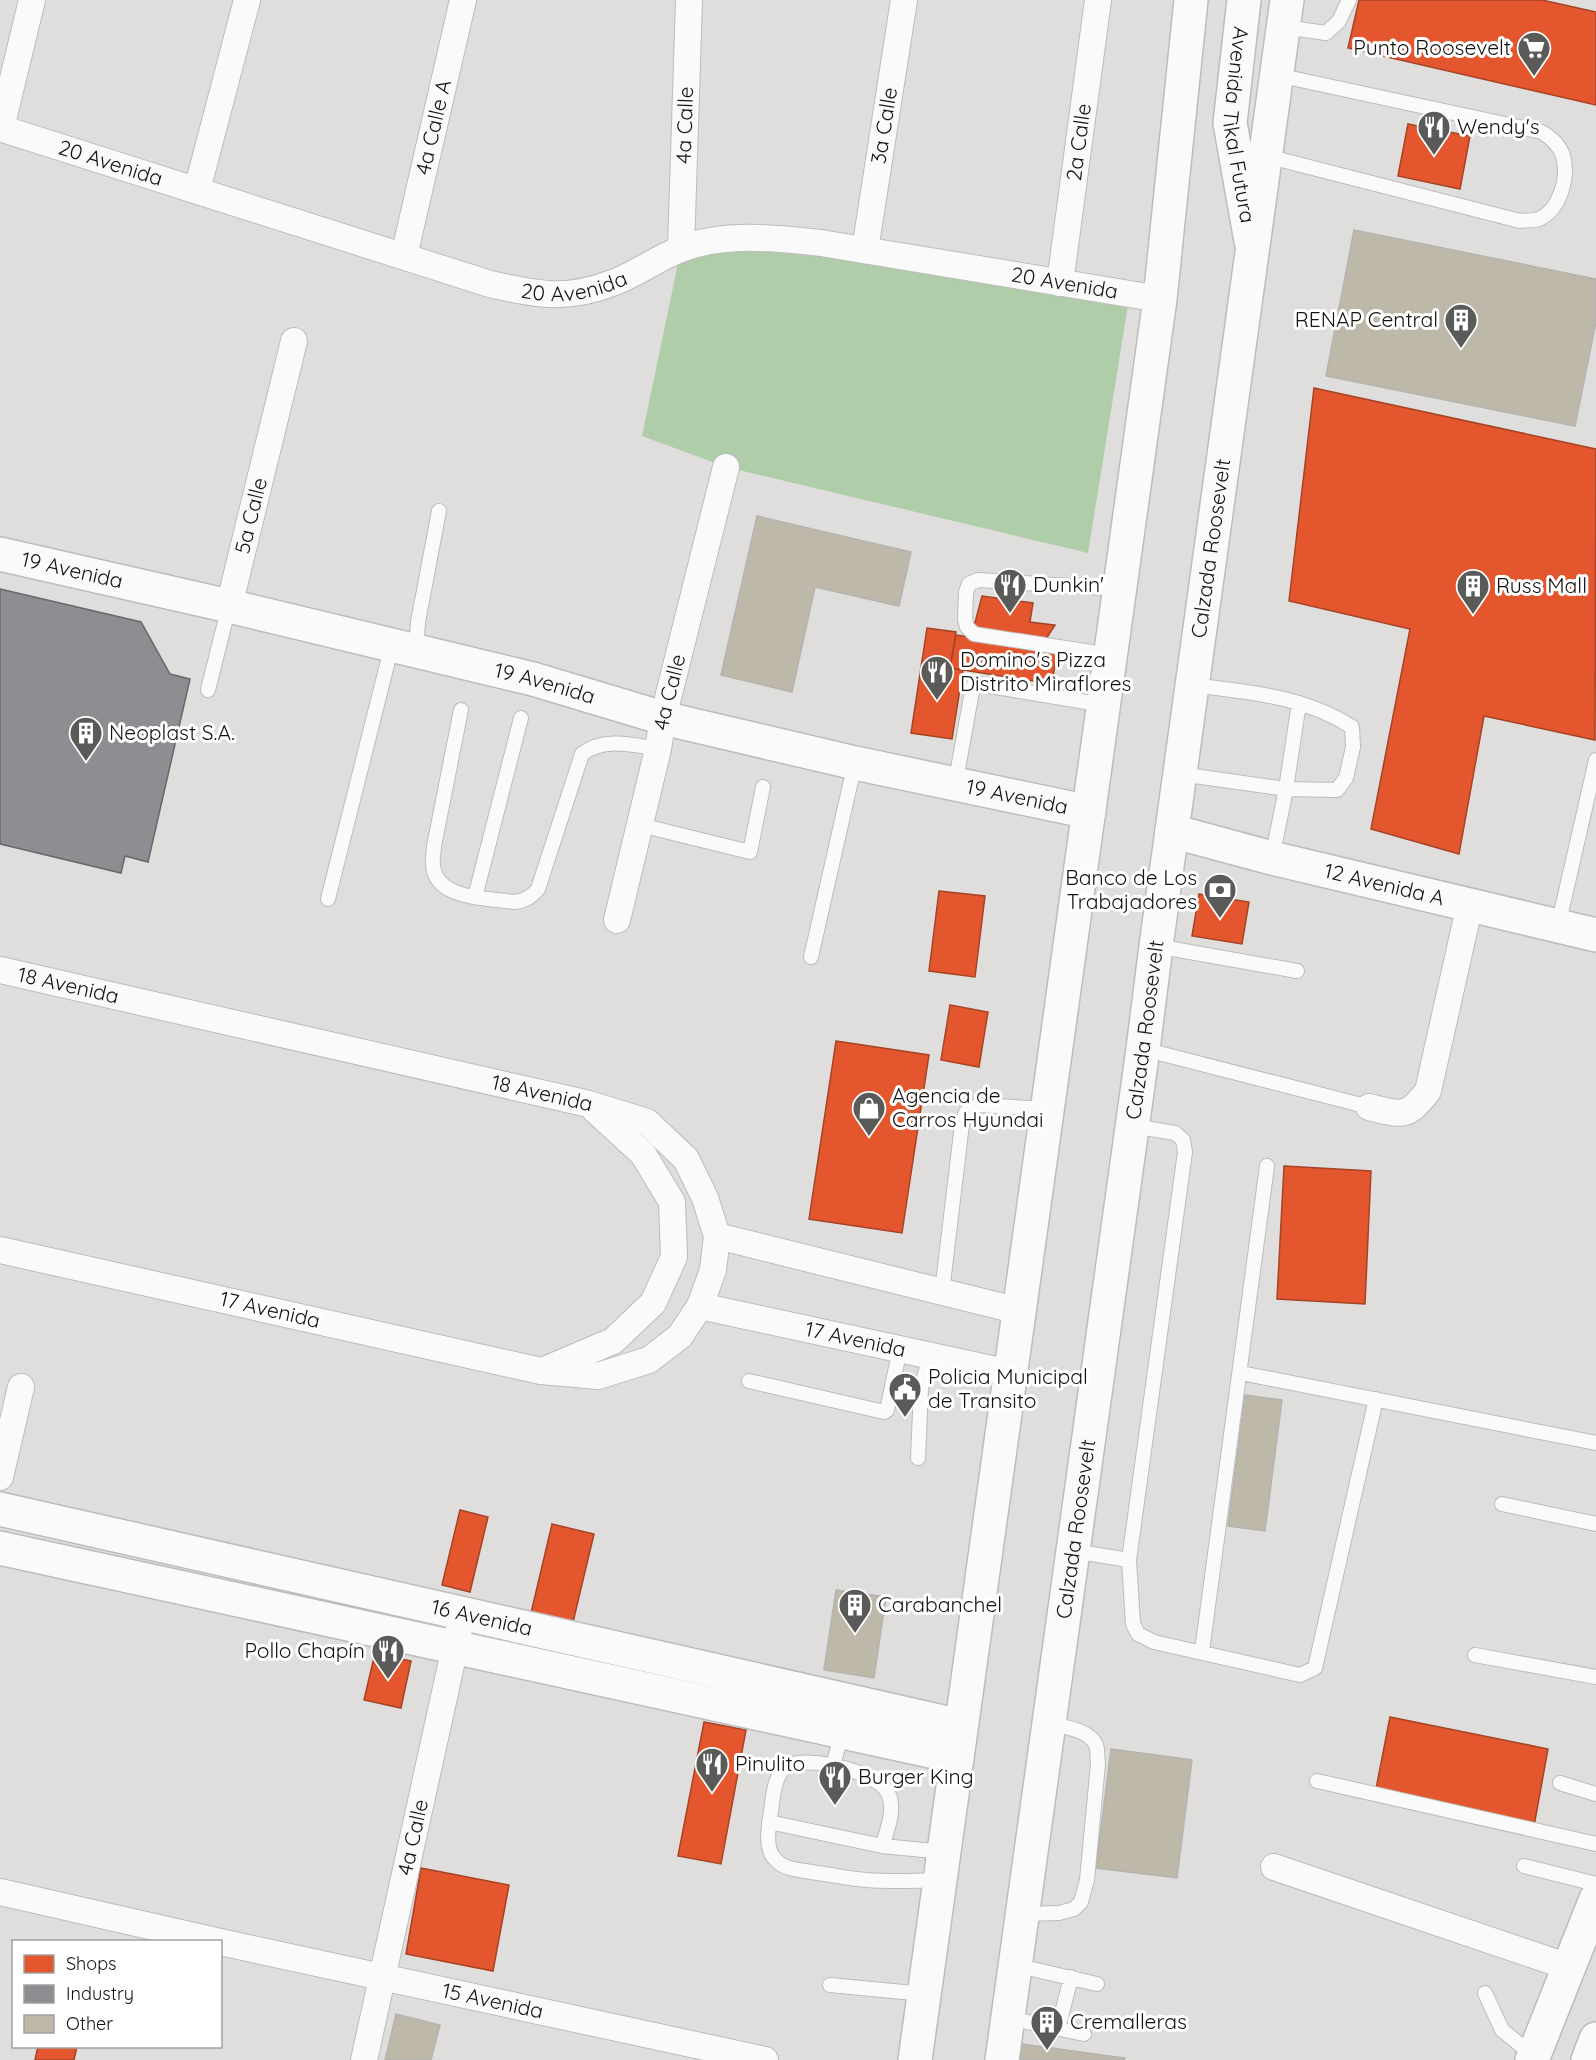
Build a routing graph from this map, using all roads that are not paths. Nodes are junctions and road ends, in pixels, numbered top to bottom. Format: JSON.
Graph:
{"nodes":[{"id":1,"x":32,"y":0,"type":"edge"},
{"id":2,"x":247,"y":0,"type":"edge"},
{"id":3,"x":464,"y":0,"type":"edge"},
{"id":4,"x":689,"y":0,"type":"edge"},
{"id":5,"x":904,"y":0,"type":"edge"},
{"id":6,"x":1098,"y":0,"type":"edge"},
{"id":7,"x":1244,"y":0,"type":"edge"},
{"id":8,"x":1349,"y":0,"type":"edge"},
{"id":9,"x":1188,"y":6,"type":"edge"},
{"id":10,"x":1285,"y":14,"type":"edge"},
{"id":11,"x":1277,"y":75,"type":"junction"},
{"id":12,"x":0,"y":128,"type":"edge"},
{"id":13,"x":1265,"y":156,"type":"junction"},
{"id":14,"x":197,"y":190,"type":"junction"},
{"id":15,"x":681,"y":249,"type":"junction"},
{"id":16,"x":865,"y":250,"type":"junction"},
{"id":17,"x":1252,"y":250,"type":"junction"},
{"id":18,"x":404,"y":256,"type":"junction"},
{"id":19,"x":1060,"y":283,"type":"junction"},
{"id":20,"x":1160,"y":299,"type":"junction"},
{"id":21,"x":294,"y":341,"type":"dead end"},
{"id":22,"x":726,"y":467,"type":"dead end"},
{"id":23,"x":439,"y":511,"type":"dead end"},
{"id":24,"x":0,"y":554,"type":"edge"},
{"id":25,"x":1120,"y":589,"type":"junction"},
{"id":26,"x":228,"y":606,"type":"junction"},
{"id":27,"x":404,"y":648,"type":"junction"},
{"id":28,"x":1111,"y":655,"type":"junction"},
{"id":29,"x":1192,"y":685,"type":"junction"},
{"id":30,"x":208,"y":690,"type":"dead end"},
{"id":31,"x":1299,"y":703,"type":"junction"},
{"id":32,"x":1104,"y":705,"type":"junction"},
{"id":33,"x":460,"y":710,"type":"dead end"},
{"id":34,"x":521,"y":718,"type":"dead end"},
{"id":35,"x":660,"y":733,"type":"junction"},
{"id":36,"x":1596,"y":760,"type":"edge"},
{"id":37,"x":855,"y":763,"type":"junction"},
{"id":38,"x":1180,"y":774,"type":"junction"},
{"id":39,"x":956,"y":785,"type":"junction"},
{"id":40,"x":763,"y":787,"type":"dead end"},
{"id":41,"x":1286,"y":789,"type":"junction"},
{"id":42,"x":1089,"y":812,"type":"junction"},
{"id":43,"x":640,"y":825,"type":"junction"},
{"id":44,"x":1172,"y":831,"type":"junction"},
{"id":45,"x":1272,"y":858,"type":"junction"},
{"id":46,"x":475,"y":897,"type":"junction"},
{"id":47,"x":328,"y":899,"type":"dead end"},
{"id":48,"x":1470,"y":904,"type":"junction"},
{"id":49,"x":617,"y":920,"type":"dead end"},
{"id":50,"x":1558,"y":926,"type":"junction"},
{"id":51,"x":1596,"y":935,"type":"edge"},
{"id":52,"x":1156,"y":946,"type":"junction"},
{"id":53,"x":811,"y":957,"type":"dead end"},
{"id":54,"x":0,"y":970,"type":"edge"},
{"id":55,"x":1297,"y":971,"type":"dead end"},
{"id":56,"x":1143,"y":1049,"type":"junction"},
{"id":57,"x":589,"y":1104,"type":"junction"},
{"id":58,"x":1369,"y":1107,"type":"joint"},
{"id":59,"x":1047,"y":1109,"type":"junction"},
{"id":60,"x":1131,"y":1126,"type":"junction"},
{"id":61,"x":1267,"y":1166,"type":"dead end"},
{"id":62,"x":717,"y":1236,"type":"junction"},
{"id":63,"x":0,"y":1250,"type":"edge"},
{"id":64,"x":942,"y":1292,"type":"junction"},
{"id":65,"x":700,"y":1306,"type":"junction"},
{"id":66,"x":1019,"y":1311,"type":"junction"},
{"id":67,"x":900,"y":1349,"type":"junction"},
{"id":68,"x":930,"y":1355,"type":"junction"},
{"id":69,"x":541,"y":1371,"type":"junction"},
{"id":70,"x":1010,"y":1373,"type":"junction"},
{"id":71,"x":1240,"y":1373,"type":"junction"},
{"id":72,"x":748,"y":1381,"type":"dead end"},
{"id":73,"x":21,"y":1387,"type":"dead end"},
{"id":74,"x":1376,"y":1399,"type":"junction"},
{"id":75,"x":1596,"y":1443,"type":"edge"},
{"id":76,"x":918,"y":1458,"type":"dead end"},
{"id":77,"x":0,"y":1477,"type":"edge"},
{"id":78,"x":1502,"y":1503,"type":"dead end"},
{"id":79,"x":0,"y":1509,"type":"edge"},
{"id":80,"x":1596,"y":1524,"type":"edge"},
{"id":81,"x":0,"y":1548,"type":"edge"},
{"id":82,"x":1073,"y":1551,"type":"junction"},
{"id":83,"x":1130,"y":1560,"type":"junction"},
{"id":84,"x":463,"y":1614,"type":"junction"},
{"id":85,"x":455,"y":1647,"type":"junction"},
{"id":86,"x":1202,"y":1652,"type":"junction"},
{"id":87,"x":1475,"y":1655,"type":"dead end"},
{"id":88,"x":1596,"y":1677,"type":"edge"},
{"id":89,"x":1049,"y":1723,"type":"junction"},
{"id":90,"x":842,"y":1732,"type":"junction"},
{"id":91,"x":959,"y":1742,"type":"junction"},
{"id":92,"x":833,"y":1766,"type":"junction"},
{"id":93,"x":1317,"y":1781,"type":"dead end"},
{"id":94,"x":1560,"y":1783,"type":"dead end"},
{"id":95,"x":1596,"y":1794,"type":"edge"},
{"id":96,"x":769,"y":1822,"type":"junction"},
{"id":97,"x":1596,"y":1844,"type":"edge"},
{"id":98,"x":882,"y":1846,"type":"junction"},
{"id":99,"x":942,"y":1866,"type":"junction"},
{"id":100,"x":1524,"y":1866,"type":"dead end"},
{"id":101,"x":1274,"y":1867,"type":"dead end"},
{"id":102,"x":1596,"y":1884,"type":"edge"},
{"id":103,"x":0,"y":1892,"type":"edge"},
{"id":104,"x":1596,"y":1899,"type":"edge"},
{"id":105,"x":1022,"y":1914,"type":"junction"},
{"id":106,"x":211,"y":1940,"type":"edge"},
{"id":107,"x":222,"y":1942,"type":"edge"},
{"id":108,"x":1015,"y":1965,"type":"junction"},
{"id":109,"x":1569,"y":1967,"type":"junction"},
{"id":110,"x":1071,"y":1977,"type":"junction"},
{"id":111,"x":382,"y":1978,"type":"junction"},
{"id":112,"x":1097,"y":1983,"type":"dead end"},
{"id":113,"x":830,"y":1984,"type":"dead end"},
{"id":114,"x":1485,"y":1993,"type":"dead end"},
{"id":115,"x":924,"y":1994,"type":"junction"},
{"id":116,"x":1008,"y":2018,"type":"junction"},
{"id":117,"x":1058,"y":2028,"type":"junction"},
{"id":118,"x":1084,"y":2034,"type":"dead end"},
{"id":119,"x":1596,"y":2039,"type":"edge"},
{"id":120,"x":1533,"y":2058,"type":"edge"},
{"id":121,"x":364,"y":2060,"type":"edge"},
{"id":122,"x":765,"y":2060,"type":"edge"},
{"id":123,"x":915,"y":2060,"type":"edge"},
{"id":124,"x":1002,"y":2060,"type":"edge"},
{"id":125,"x":1588,"y":2060,"type":"edge"}],
"edges":[{"from":1,"to":12,"type":"street"},
{"from":2,"to":14,"type":"street"},
{"from":3,"to":18,"type":"street","name":"4a Calle A"},
{"from":4,"to":15,"type":"street","name":"4a Calle"},
{"from":5,"to":16,"type":"street","name":"3a Calle"},
{"from":6,"to":19,"type":"street","name":"2a Calle"},
{"from":7,"to":17,"type":"main road","name":"Avenida Tikal Futura"},
{"from":8,"to":10,"type":"lane"},
{"from":9,"to":20,"type":"main road"},
{"from":10,"to":11,"type":"main road","name":"Calzada Roosevelt"},
{"from":11,"to":13,"type":"main road","name":"Calzada Roosevelt"},
{"from":11,"to":13,"type":"lane"},
{"from":12,"to":14,"type":"street","name":"20 Avenida"},
{"from":13,"to":17,"type":"main road","name":"Calzada Roosevelt"},
{"from":14,"to":18,"type":"street","name":"20 Avenida"},
{"from":15,"to":16,"type":"street","name":"20 Avenida"},
{"from":15,"to":18,"type":"street","name":"20 Avenida"},
{"from":16,"to":19,"type":"street","name":"20 Avenida"},
{"from":17,"to":29,"type":"main road","name":"Calzada Roosevelt"},
{"from":19,"to":20,"type":"street","name":"20 Avenida"},
{"from":20,"to":25,"type":"main road"},
{"from":21,"to":26,"type":"street","name":"5a Calle"},
{"from":22,"to":35,"type":"street","name":"4a Calle"},
{"from":23,"to":27,"type":"lane"},
{"from":24,"to":26,"type":"main road","name":"19 Avenida"},
{"from":25,"to":28,"type":"main road"},
{"from":25,"to":28,"type":"lane"},
{"from":26,"to":27,"type":"main road","name":"19 Avenida"},
{"from":26,"to":30,"type":"lane","name":"5a Calle"},
{"from":27,"to":35,"type":"main road","name":"19 Avenida"},
{"from":27,"to":47,"type":"lane"},
{"from":28,"to":32,"type":"main road"},
{"from":29,"to":31,"type":"lane"},
{"from":29,"to":38,"type":"main road","name":"Calzada Roosevelt"},
{"from":31,"to":41,"type":"lane"},
{"from":31,"to":41,"type":"lane"},
{"from":32,"to":39,"type":"lane"},
{"from":32,"to":42,"type":"main road"},
{"from":33,"to":46,"type":"lane"},
{"from":34,"to":46,"type":"lane"},
{"from":35,"to":37,"type":"main road","name":"19 Avenida"},
{"from":35,"to":43,"type":"street","name":"4a Calle"},
{"from":35,"to":46,"type":"lane"},
{"from":36,"to":50,"type":"lane"},
{"from":37,"to":39,"type":"main road","name":"19 Avenida"},
{"from":37,"to":53,"type":"lane"},
{"from":38,"to":41,"type":"lane"},
{"from":38,"to":44,"type":"main road","name":"Calzada Roosevelt"},
{"from":39,"to":42,"type":"main road","name":"19 Avenida"},
{"from":40,"to":43,"type":"lane"},
{"from":41,"to":45,"type":"lane"},
{"from":42,"to":59,"type":"main road"},
{"from":43,"to":49,"type":"street","name":"4a Calle"},
{"from":44,"to":45,"type":"main road","name":"12 Avenida A"},
{"from":44,"to":52,"type":"main road","name":"Calzada Roosevelt"},
{"from":45,"to":48,"type":"main road","name":"12 Avenida A"},
{"from":48,"to":50,"type":"main road","name":"12 Avenida A"},
{"from":48,"to":58,"type":"street"},
{"from":50,"to":51,"type":"main road","name":"12 Avenida A"},
{"from":52,"to":55,"type":"lane"},
{"from":52,"to":56,"type":"main road","name":"Calzada Roosevelt"},
{"from":54,"to":57,"type":"street","name":"18 Avenida"},
{"from":56,"to":58,"type":"lane"},
{"from":56,"to":60,"type":"main road","name":"Calzada Roosevelt"},
{"from":57,"to":62,"type":"street","name":"18 Avenida"},
{"from":57,"to":69,"type":"street"},
{"from":59,"to":64,"type":"lane"},
{"from":59,"to":66,"type":"main road"},
{"from":60,"to":82,"type":"main road","name":"Calzada Roosevelt"},
{"from":60,"to":83,"type":"lane"},
{"from":61,"to":71,"type":"lane"},
{"from":62,"to":64,"type":"street"},
{"from":62,"to":65,"type":"street","name":"17 Avenida"},
{"from":63,"to":69,"type":"street","name":"17 Avenida"},
{"from":64,"to":66,"type":"street"},
{"from":65,"to":67,"type":"street","name":"17 Avenida"},
{"from":65,"to":69,"type":"street","name":"17 Avenida"},
{"from":66,"to":70,"type":"main road"},
{"from":67,"to":68,"type":"street","name":"17 Avenida"},
{"from":67,"to":72,"type":"lane"},
{"from":68,"to":70,"type":"street","name":"17 Avenida"},
{"from":68,"to":76,"type":"lane"},
{"from":70,"to":91,"type":"main road"},
{"from":71,"to":74,"type":"lane"},
{"from":71,"to":86,"type":"lane"},
{"from":73,"to":77,"type":"street"},
{"from":74,"to":75,"type":"lane"},
{"from":74,"to":86,"type":"lane"},
{"from":78,"to":80,"type":"lane"},
{"from":79,"to":84,"type":"main road","name":"16 Avenida"},
{"from":81,"to":85,"type":"main road","name":"16 Avenida"},
{"from":82,"to":83,"type":"lane"},
{"from":82,"to":89,"type":"main road","name":"Calzada Roosevelt"},
{"from":83,"to":86,"type":"lane"},
{"from":84,"to":85,"type":"street","name":"4a Calle"},
{"from":84,"to":91,"type":"main road","name":"16 Avenida"},
{"from":85,"to":90,"type":"main road","name":"16 Avenida"},
{"from":85,"to":111,"type":"street","name":"4a Calle"},
{"from":87,"to":88,"type":"lane"},
{"from":89,"to":105,"type":"main road","name":"Calzada Roosevelt"},
{"from":89,"to":105,"type":"lane"},
{"from":90,"to":91,"type":"main road","name":"16 Avenida"},
{"from":90,"to":92,"type":"lane"},
{"from":91,"to":99,"type":"main road"},
{"from":92,"to":96,"type":"lane"},
{"from":92,"to":98,"type":"lane"},
{"from":93,"to":97,"type":"lane"},
{"from":94,"to":95,"type":"lane"},
{"from":96,"to":98,"type":"lane"},
{"from":96,"to":99,"type":"lane"},
{"from":98,"to":99,"type":"lane"},
{"from":99,"to":115,"type":"main road"},
{"from":100,"to":102,"type":"lane"},
{"from":101,"to":109,"type":"street"},
{"from":103,"to":106,"type":"street","name":"15 Avenida"},
{"from":104,"to":109,"type":"main road"},
{"from":105,"to":108,"type":"main road","name":"Calzada Roosevelt"},
{"from":107,"to":111,"type":"street","name":"15 Avenida"},
{"from":108,"to":110,"type":"lane"},
{"from":108,"to":116,"type":"main road","name":"Calzada Roosevelt"},
{"from":109,"to":120,"type":"main road"},
{"from":110,"to":112,"type":"lane"},
{"from":110,"to":117,"type":"lane"},
{"from":111,"to":121,"type":"street","name":"4a Calle"},
{"from":111,"to":122,"type":"street","name":"15 Avenida"},
{"from":113,"to":115,"type":"lane"},
{"from":114,"to":120,"type":"lane"},
{"from":115,"to":123,"type":"main road"},
{"from":116,"to":117,"type":"lane"},
{"from":116,"to":124,"type":"main road","name":"Calzada Roosevelt"},
{"from":117,"to":118,"type":"lane"},
{"from":119,"to":125,"type":"main road"}]}
